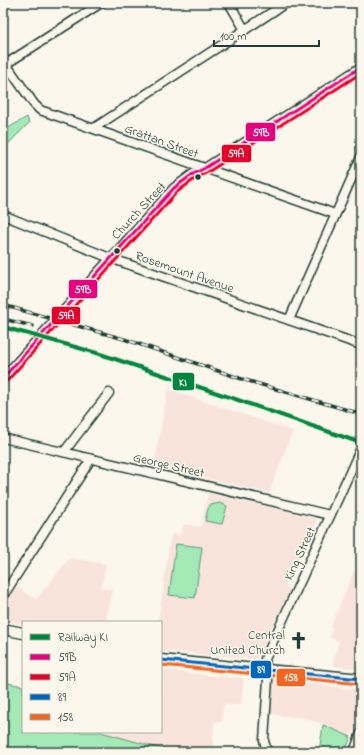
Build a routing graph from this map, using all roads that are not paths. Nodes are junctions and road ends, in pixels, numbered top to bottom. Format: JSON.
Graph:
{"nodes":[{"id":1,"x":101,"y":3,"type":"edge"},
{"id":2,"x":229,"y":3,"type":"edge"},
{"id":3,"x":286,"y":3,"type":"edge"},
{"id":4,"x":245,"y":30,"type":"junction"},
{"id":5,"x":5,"y":62,"type":"edge"},
{"id":6,"x":361,"y":67,"type":"edge"},
{"id":7,"x":94,"y":128,"type":"junction"},
{"id":8,"x":361,"y":157,"type":"edge"},
{"id":9,"x":205,"y":168,"type":"junction"},
{"id":10,"x":335,"y":214,"type":"junction"},
{"id":11,"x":3,"y":215,"type":"edge"},
{"id":12,"x":110,"y":258,"type":"junction"},
{"id":13,"x":289,"y":320,"type":"junction"},
{"id":14,"x":361,"y":346,"type":"edge"},
{"id":15,"x":3,"y":378,"type":"edge"},
{"id":16,"x":109,"y":393,"type":"dead end"},
{"id":17,"x":3,"y":438,"type":"edge"},
{"id":18,"x":361,"y":448,"type":"edge"},
{"id":19,"x":64,"y":452,"type":"junction"},
{"id":20,"x":91,"y":459,"type":"junction"},
{"id":21,"x":330,"y":515,"type":"junction"},
{"id":22,"x":3,"y":596,"type":"edge"},
{"id":23,"x":3,"y":629,"type":"edge"},
{"id":24,"x":22,"y":633,"type":"edge"},
{"id":25,"x":162,"y":660,"type":"edge"},
{"id":26,"x":267,"y":670,"type":"junction"},
{"id":27,"x":361,"y":679,"type":"edge"},
{"id":28,"x":361,"y":733,"type":"edge"},
{"id":29,"x":269,"y":752,"type":"edge"},
{"id":30,"x":354,"y":752,"type":"edge"}],
"edges":[{"from":1,"to":5,"type":"street"},
{"from":2,"to":4,"type":"street"},
{"from":3,"to":4,"type":"street"},
{"from":4,"to":7,"type":"street"},
{"from":5,"to":7,"type":"street","name":"Grattan Street"},
{"from":6,"to":9,"type":"street","name":"Church Street"},
{"from":7,"to":9,"type":"street","name":"Grattan Street"},
{"from":8,"to":10,"type":"street"},
{"from":9,"to":10,"type":"street","name":"Grattan Street"},
{"from":9,"to":12,"type":"street","name":"Church Street"},
{"from":10,"to":13,"type":"street"},
{"from":11,"to":12,"type":"street","name":"Rosemount Avenue"},
{"from":12,"to":13,"type":"street","name":"Rosemount Avenue"},
{"from":12,"to":15,"type":"street","name":"Church Street"},
{"from":13,"to":14,"type":"street","name":"Rosemount Avenue"},
{"from":16,"to":19,"type":"street"},
{"from":17,"to":19,"type":"street","name":"George Street"},
{"from":18,"to":21,"type":"street","name":"King Street"},
{"from":19,"to":20,"type":"street","name":"George Street"},
{"from":20,"to":21,"type":"street","name":"George Street"},
{"from":20,"to":22,"type":"street"},
{"from":21,"to":26,"type":"street","name":"King Street"},
{"from":23,"to":24,"type":"main road"},
{"from":25,"to":26,"type":"main road"},
{"from":26,"to":27,"type":"main road"},
{"from":26,"to":29,"type":"street","name":"King Street"},
{"from":28,"to":30,"type":"street"}]}
